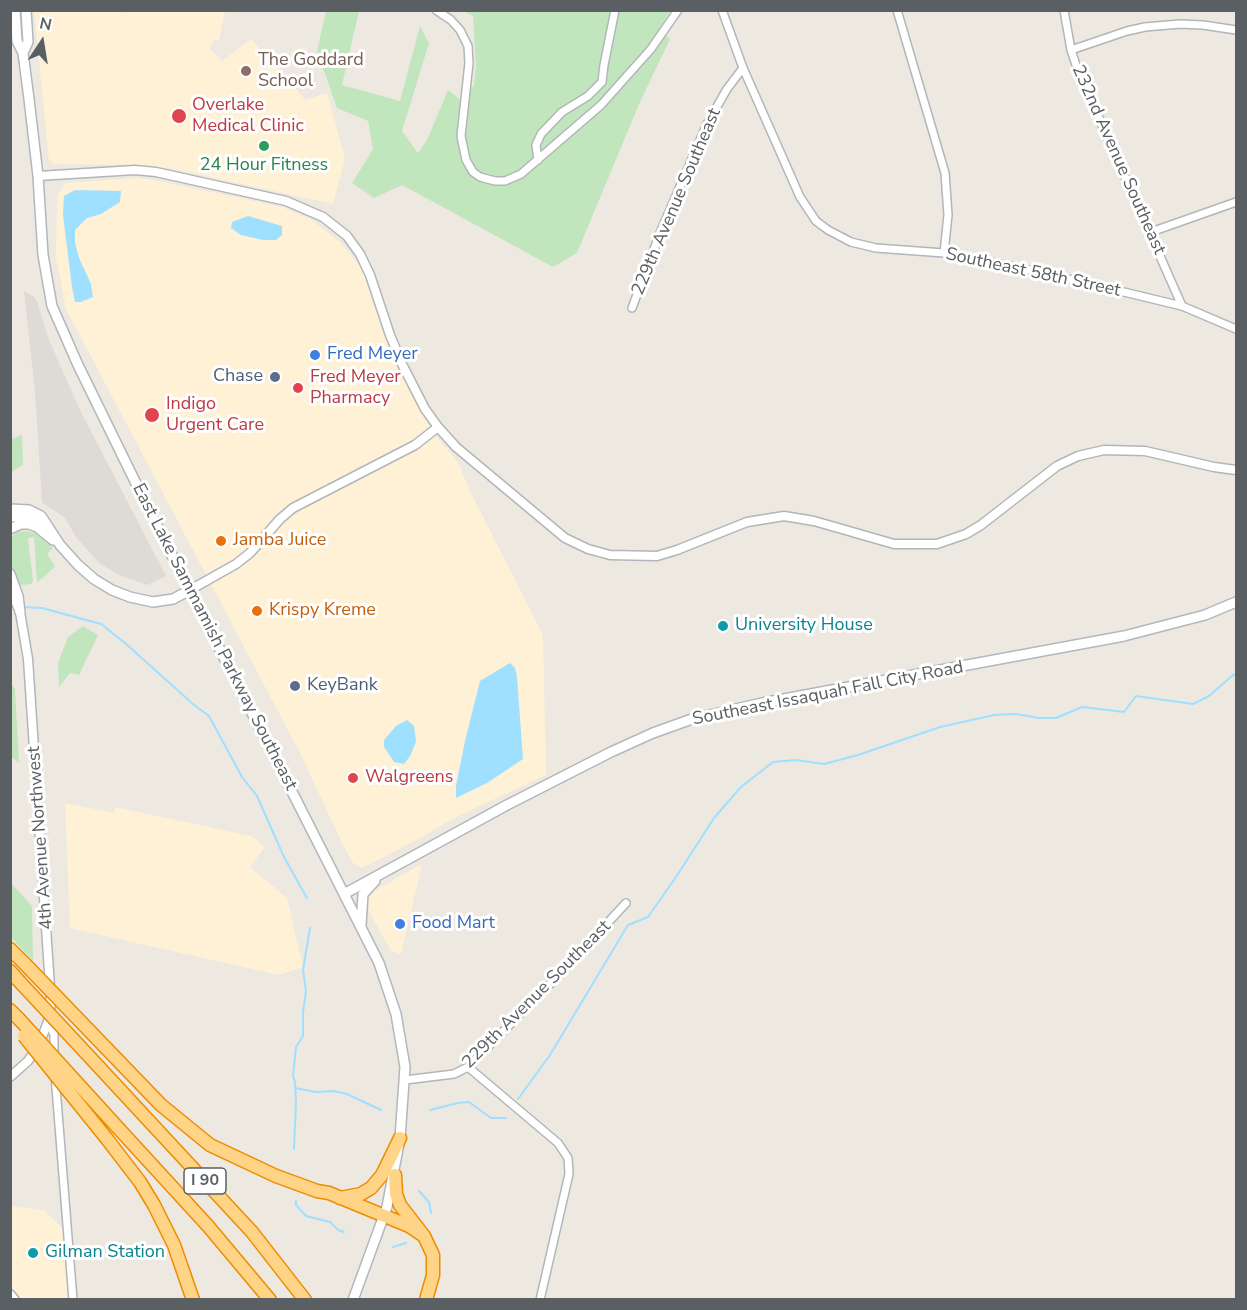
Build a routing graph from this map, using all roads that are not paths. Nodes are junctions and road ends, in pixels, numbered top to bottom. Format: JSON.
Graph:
{"nodes":[{"id":1,"x":15,"y":10,"type":"edge"},
{"id":2,"x":26,"y":10,"type":"edge"},
{"id":3,"x":436,"y":10,"type":"edge"},
{"id":4,"x":615,"y":10,"type":"edge"},
{"id":5,"x":678,"y":10,"type":"edge"},
{"id":6,"x":722,"y":10,"type":"edge"},
{"id":7,"x":897,"y":10,"type":"edge"},
{"id":8,"x":1064,"y":10,"type":"edge"},
{"id":9,"x":1236,"y":30,"type":"edge"},
{"id":10,"x":1071,"y":50,"type":"junction"},
{"id":11,"x":23,"y":53,"type":"junction"},
{"id":12,"x":742,"y":68,"type":"junction"},
{"id":13,"x":538,"y":160,"type":"junction"},
{"id":14,"x":38,"y":176,"type":"junction"},
{"id":15,"x":1236,"y":202,"type":"edge"},
{"id":16,"x":1151,"y":232,"type":"junction"},
{"id":17,"x":944,"y":253,"type":"junction"},
{"id":18,"x":1182,"y":306,"type":"junction"},
{"id":19,"x":632,"y":308,"type":"dead end"},
{"id":20,"x":1236,"y":329,"type":"edge"},
{"id":21,"x":438,"y":427,"type":"junction"},
{"id":22,"x":1236,"y":470,"type":"edge"},
{"id":23,"x":10,"y":509,"type":"edge"},
{"id":24,"x":10,"y":517,"type":"edge"},
{"id":25,"x":47,"y":524,"type":"junction"},
{"id":26,"x":10,"y":529,"type":"edge"},
{"id":27,"x":60,"y":545,"type":"junction"},
{"id":28,"x":10,"y":574,"type":"edge"},
{"id":29,"x":190,"y":590,"type":"junction"},
{"id":30,"x":14,"y":593,"type":"edge"},
{"id":31,"x":1236,"y":602,"type":"edge"},
{"id":32,"x":21,"y":615,"type":"joint"},
{"id":33,"x":388,"y":870,"type":"junction"},
{"id":34,"x":344,"y":894,"type":"junction"},
{"id":35,"x":626,"y":903,"type":"dead end"},
{"id":36,"x":361,"y":927,"type":"junction"},
{"id":37,"x":10,"y":949,"type":"edge"},
{"id":38,"x":14,"y":975,"type":"edge"},
{"id":39,"x":14,"y":1018,"type":"edge"},
{"id":40,"x":48,"y":1023,"type":"junction"},
{"id":41,"x":468,"y":1067,"type":"junction"},
{"id":42,"x":10,"y":1077,"type":"edge"},
{"id":43,"x":405,"y":1080,"type":"junction"},
{"id":44,"x":400,"y":1138,"type":"junction"},
{"id":45,"x":395,"y":1174,"type":"junction"},
{"id":46,"x":334,"y":1196,"type":"junction"},
{"id":47,"x":384,"y":1216,"type":"junction"},
{"id":48,"x":424,"y":1236,"type":"junction"},
{"id":49,"x":10,"y":1294,"type":"edge"},
{"id":50,"x":15,"y":1299,"type":"edge"},
{"id":51,"x":73,"y":1299,"type":"edge"},
{"id":52,"x":193,"y":1299,"type":"edge"},
{"id":53,"x":270,"y":1299,"type":"edge"},
{"id":54,"x":305,"y":1299,"type":"edge"},
{"id":55,"x":353,"y":1299,"type":"edge"},
{"id":56,"x":426,"y":1299,"type":"edge"},
{"id":57,"x":540,"y":1299,"type":"edge"}],
"edges":[{"from":1,"to":11,"type":"main road","name":"East Lake Sammamish Parkway Southeast"},
{"from":2,"to":11,"type":"main road","name":"East Lake Sammamish Parkway Southeast"},
{"from":3,"to":13,"type":"street"},
{"from":4,"to":13,"type":"street"},
{"from":5,"to":13,"type":"street"},
{"from":6,"to":12,"type":"street"},
{"from":7,"to":17,"type":"street"},
{"from":8,"to":10,"type":"street","name":"232nd Avenue Southeast"},
{"from":9,"to":10,"type":"street"},
{"from":10,"to":16,"type":"street","name":"232nd Avenue Southeast"},
{"from":11,"to":14,"type":"main road","name":"East Lake Sammamish Parkway Southeast"},
{"from":12,"to":17,"type":"street","name":"Southeast 58th Street"},
{"from":12,"to":19,"type":"street","name":"229th Avenue Southeast"},
{"from":14,"to":21,"type":"street"},
{"from":14,"to":29,"type":"main road","name":"East Lake Sammamish Parkway Southeast"},
{"from":15,"to":16,"type":"street"},
{"from":16,"to":18,"type":"street","name":"232nd Avenue Southeast"},
{"from":17,"to":18,"type":"street","name":"Southeast 58th Street"},
{"from":18,"to":20,"type":"street","name":"Southeast 58th Street"},
{"from":21,"to":22,"type":"street"},
{"from":21,"to":29,"type":"street"},
{"from":23,"to":25,"type":"main road"},
{"from":24,"to":25,"type":"main road"},
{"from":25,"to":27,"type":"main road"},
{"from":26,"to":27,"type":"main road"},
{"from":27,"to":29,"type":"main road"},
{"from":28,"to":30,"type":"main road"},
{"from":29,"to":34,"type":"main road","name":"East Lake Sammamish Parkway Southeast"},
{"from":30,"to":32,"type":"main road"},
{"from":31,"to":33,"type":"main road","name":"Southeast Issaquah Fall City Road"},
{"from":32,"to":40,"type":"street","name":"4th Avenue Northwest"},
{"from":33,"to":34,"type":"main road","name":"Southeast Issaquah Fall City Road"},
{"from":33,"to":36,"type":"main road"},
{"from":34,"to":36,"type":"main road","name":"East Lake Sammamish Parkway Southeast"},
{"from":35,"to":41,"type":"street","name":"229th Avenue Southeast"},
{"from":36,"to":43,"type":"main road","name":"East Lake Sammamish Parkway Southeast"},
{"from":37,"to":46,"type":"highway","bridge":true},
{"from":38,"to":54,"type":"highway","number":"I 90","bridge":true},
{"from":39,"to":52,"type":"highway","bridge":true},
{"from":39,"to":53,"type":"highway","number":"I 90","bridge":true},
{"from":40,"to":42,"type":"street","name":"4th Avenue Northwest"},
{"from":40,"to":51,"type":"street"},
{"from":41,"to":43,"type":"street","name":"229th Avenue Southeast"},
{"from":41,"to":57,"type":"street"},
{"from":43,"to":44,"type":"main road","name":"East Lake Sammamish Parkway Southeast"},
{"from":44,"to":45,"type":"main road","name":"East Lake Sammamish Parkway Southeast"},
{"from":44,"to":46,"type":"highway"},
{"from":45,"to":47,"type":"main road","name":"East Lake Sammamish Parkway Southeast"},
{"from":45,"to":48,"type":"highway"},
{"from":46,"to":47,"type":"highway"},
{"from":47,"to":48,"type":"highway"},
{"from":47,"to":55,"type":"main road","name":"East Lake Sammamish Parkway Southeast"},
{"from":48,"to":56,"type":"highway"},
{"from":49,"to":50,"type":"street"}]}
